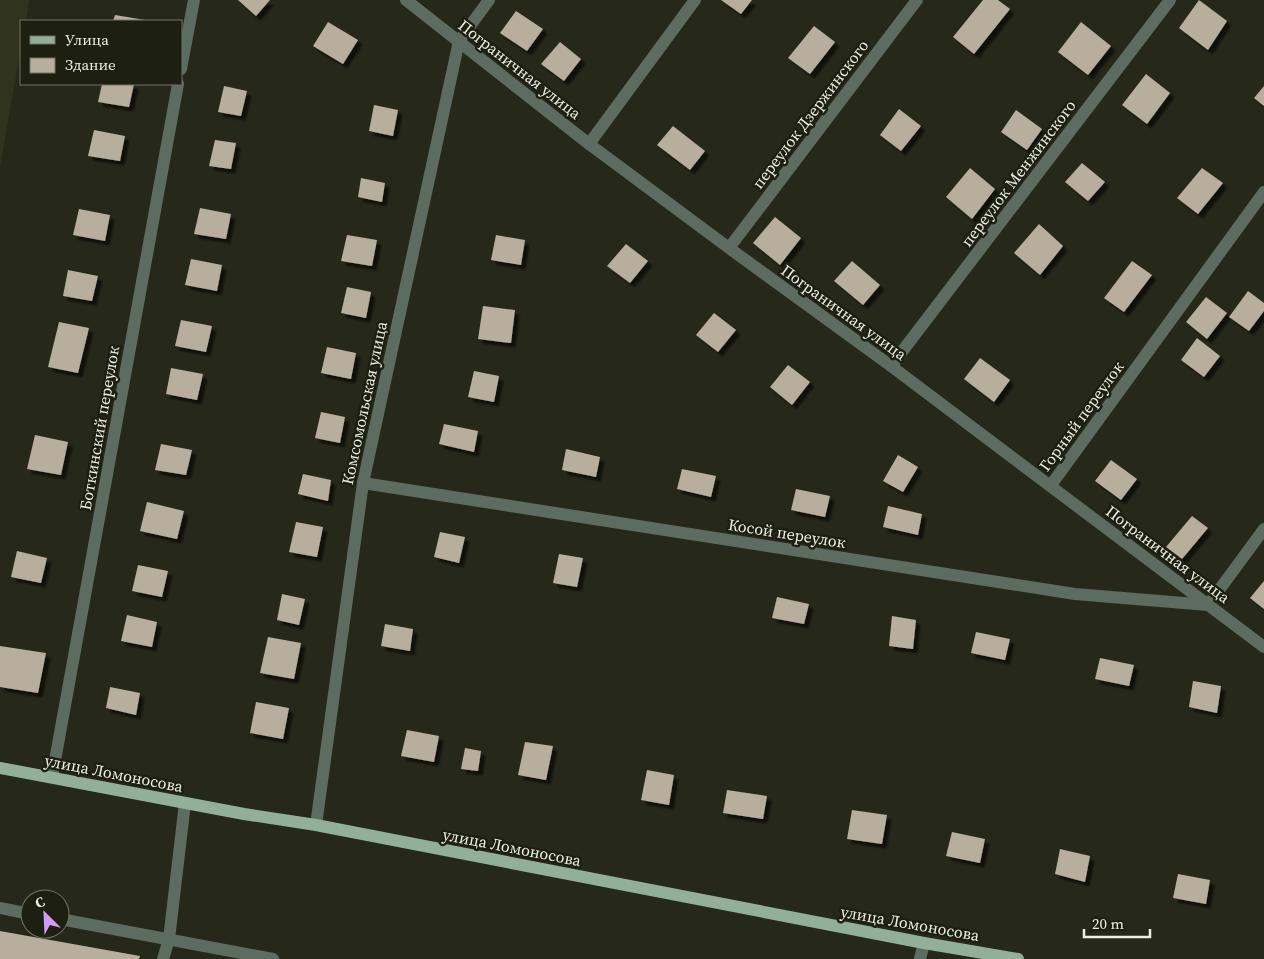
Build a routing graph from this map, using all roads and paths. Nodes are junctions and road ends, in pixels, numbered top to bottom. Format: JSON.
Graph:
{"nodes":[{"id":1,"x":194,"y":0,"type":"edge"},
{"id":2,"x":406,"y":0,"type":"edge"},
{"id":3,"x":489,"y":0,"type":"edge"},
{"id":4,"x":695,"y":0,"type":"edge"},
{"id":5,"x":916,"y":0,"type":"edge"},
{"id":6,"x":1170,"y":0,"type":"edge"},
{"id":7,"x":459,"y":41,"type":"junction"},
{"id":8,"x":182,"y":63,"type":"edge"},
{"id":9,"x":178,"y":85,"type":"edge"},
{"id":10,"x":589,"y":144,"type":"junction"},
{"id":11,"x":1264,"y":192,"type":"edge"},
{"id":12,"x":1264,"y":196,"type":"edge"},
{"id":13,"x":729,"y":248,"type":"junction"},
{"id":14,"x":891,"y":366,"type":"junction"},
{"id":15,"x":363,"y":483,"type":"junction"},
{"id":16,"x":1051,"y":485,"type":"junction"},
{"id":17,"x":1264,"y":529,"type":"edge"},
{"id":18,"x":1208,"y":605,"type":"junction"},
{"id":19,"x":1264,"y":647,"type":"edge"},
{"id":20,"x":0,"y":768,"type":"edge"},
{"id":21,"x":52,"y":777,"type":"junction"},
{"id":22,"x":185,"y":803,"type":"junction"},
{"id":23,"x":316,"y":825,"type":"junction"},
{"id":24,"x":0,"y":908,"type":"edge"},
{"id":25,"x":20,"y":912,"type":"edge"},
{"id":26,"x":70,"y":921,"type":"edge"},
{"id":27,"x":169,"y":939,"type":"junction"},
{"id":28,"x":924,"y":943,"type":"junction"},
{"id":29,"x":163,"y":959,"type":"edge"},
{"id":30,"x":273,"y":959,"type":"edge"},
{"id":31,"x":920,"y":959,"type":"edge"},
{"id":32,"x":1018,"y":959,"type":"edge"}],
"edges":[{"from":1,"to":8,"type":"street"},
{"from":2,"to":7,"type":"street","name":"Пограничная улица"},
{"from":3,"to":7,"type":"street","name":"Комсомольская улица"},
{"from":4,"to":10,"type":"street"},
{"from":5,"to":13,"type":"street","name":"переулок Дзержинского"},
{"from":6,"to":14,"type":"street","name":"переулок Менжинского"},
{"from":7,"to":10,"type":"street","name":"Пограничная улица"},
{"from":7,"to":15,"type":"street","name":"Комсомольская улица"},
{"from":9,"to":21,"type":"street","name":"Боткинский переулок"},
{"from":10,"to":13,"type":"street","name":"Пограничная улица"},
{"from":11,"to":16,"type":"street","name":"Горный переулок"},
{"from":12,"to":16,"type":"street","name":"Горный переулок"},
{"from":13,"to":14,"type":"street","name":"Пограничная улица"},
{"from":14,"to":16,"type":"street","name":"Пограничная улица"},
{"from":15,"to":18,"type":"street","name":"Косой переулок"},
{"from":15,"to":23,"type":"street","name":"Комсомольская улица"},
{"from":16,"to":18,"type":"street","name":"Пограничная улица"},
{"from":17,"to":18,"type":"street"},
{"from":18,"to":19,"type":"street","name":"Пограничная улица"},
{"from":20,"to":21,"type":"main road","name":"улица Ломоносова"},
{"from":21,"to":22,"type":"main road","name":"улица Ломоносова"},
{"from":22,"to":23,"type":"main road","name":"улица Ломоносова"},
{"from":22,"to":27,"type":"street"},
{"from":23,"to":28,"type":"main road","name":"улица Ломоносова"},
{"from":24,"to":25,"type":"street"},
{"from":26,"to":27,"type":"street"},
{"from":27,"to":29,"type":"street"},
{"from":27,"to":30,"type":"street"},
{"from":28,"to":31,"type":"street"},
{"from":28,"to":32,"type":"main road","name":"улица Ломоносова"}]}
